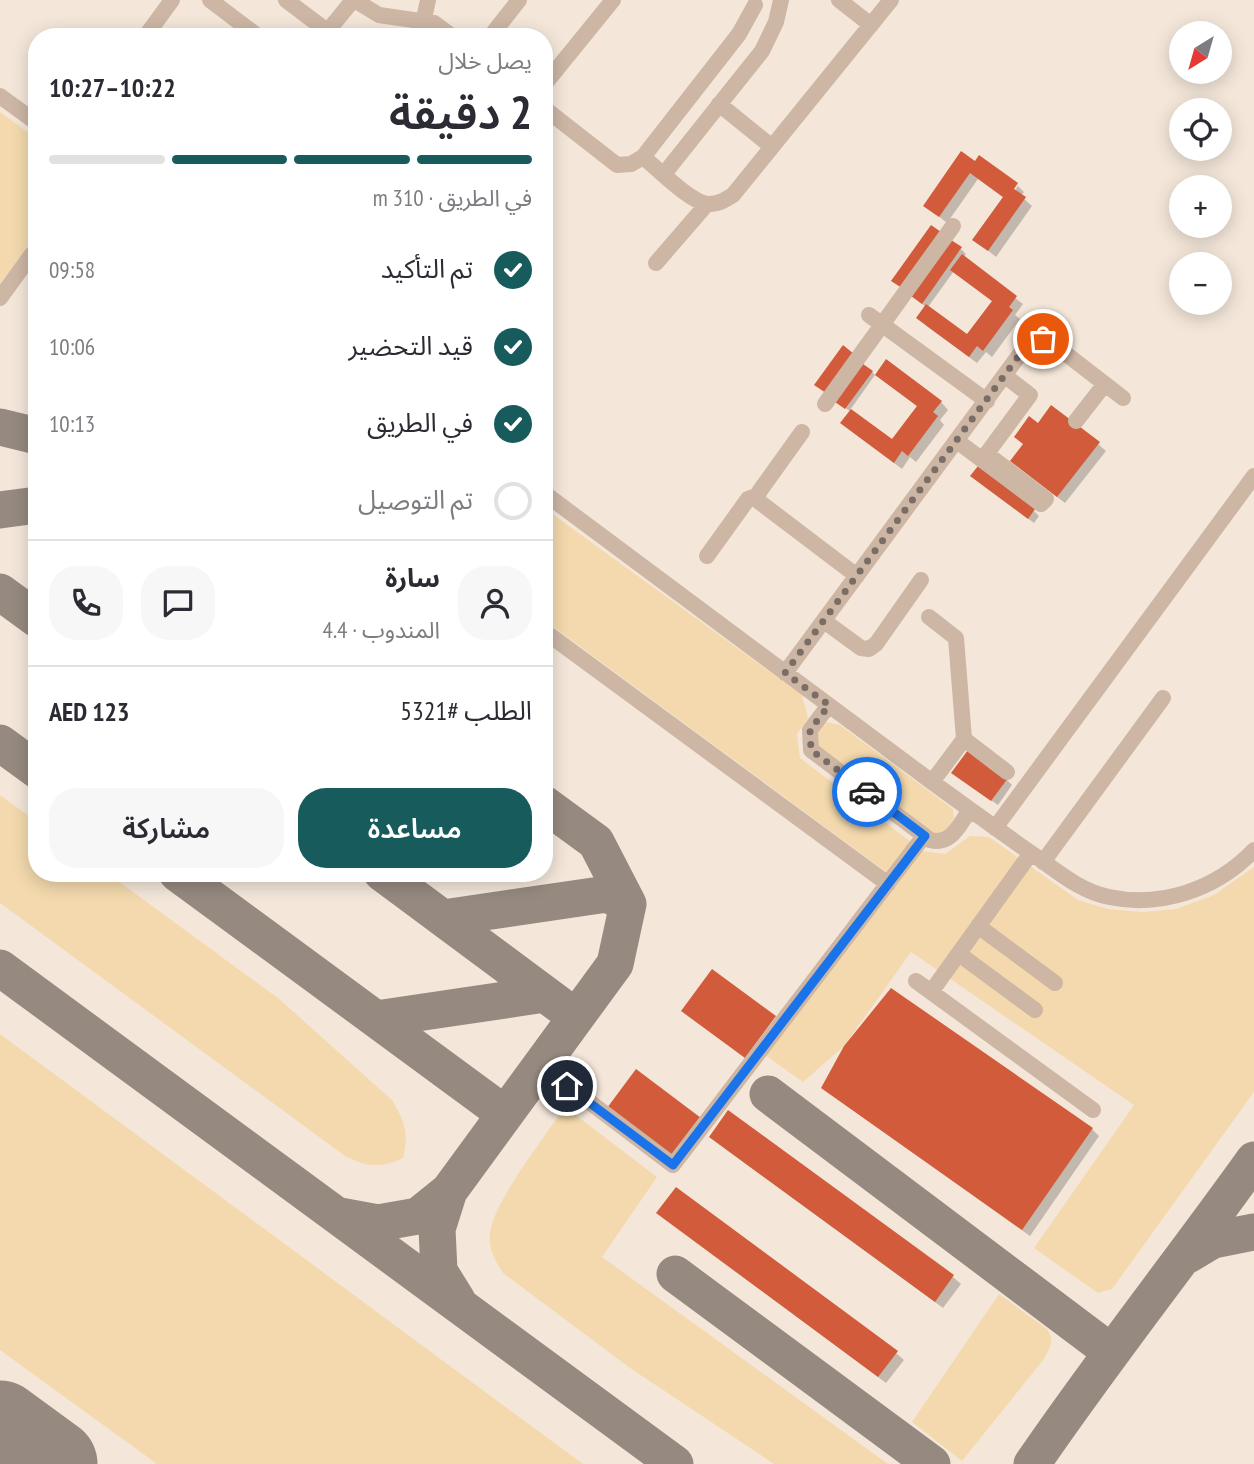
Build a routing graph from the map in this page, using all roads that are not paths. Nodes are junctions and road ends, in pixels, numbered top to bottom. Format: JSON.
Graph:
{"nodes":[{"id":1,"x":172,"y":0,"type":"edge"},
{"id":2,"x":210,"y":0,"type":"edge"},
{"id":3,"x":286,"y":0,"type":"edge"},
{"id":4,"x":354,"y":0,"type":"edge"},
{"id":5,"x":428,"y":0,"type":"edge"},
{"id":6,"x":519,"y":0,"type":"edge"},
{"id":7,"x":613,"y":0,"type":"edge"},
{"id":8,"x":781,"y":0,"type":"edge"},
{"id":9,"x":839,"y":0,"type":"edge"},
{"id":10,"x":891,"y":0,"type":"edge"},
{"id":11,"x":752,"y":3,"type":"edge"},
{"id":12,"x":423,"y":20,"type":"junction"},
{"id":13,"x":776,"y":22,"type":"junction"},
{"id":14,"x":871,"y":25,"type":"junction"},
{"id":15,"x":152,"y":28,"type":"edge"},
{"id":16,"x":247,"y":28,"type":"edge"},
{"id":17,"x":318,"y":28,"type":"edge"},
{"id":18,"x":330,"y":28,"type":"edge"},
{"id":19,"x":422,"y":28,"type":"edge"},
{"id":20,"x":441,"y":28,"type":"edge"},
{"id":21,"x":497,"y":28,"type":"edge"},
{"id":22,"x":553,"y":74,"type":"edge"},
{"id":23,"x":0,"y":96,"type":"edge"},
{"id":24,"x":719,"y":104,"type":"junction"},
{"id":25,"x":553,"y":115,"type":"edge"},
{"id":26,"x":28,"y":116,"type":"edge"},
{"id":27,"x":772,"y":147,"type":"junction"},
{"id":28,"x":643,"y":157,"type":"junction"},
{"id":29,"x":664,"y":174,"type":"junction"},
{"id":30,"x":707,"y":204,"type":"junction"},
{"id":31,"x":953,"y":226,"type":"dead end"},
{"id":32,"x":28,"y":260,"type":"edge"},
{"id":33,"x":656,"y":263,"type":"dead end"},
{"id":34,"x":0,"y":298,"type":"edge"},
{"id":35,"x":875,"y":320,"type":"junction"},
{"id":36,"x":1005,"y":376,"type":"junction"},
{"id":37,"x":1104,"y":385,"type":"junction"},
{"id":38,"x":1123,"y":398,"type":"dead end"},
{"id":39,"x":987,"y":401,"type":"junction"},
{"id":40,"x":825,"y":404,"type":"dead end"},
{"id":41,"x":1076,"y":421,"type":"dead end"},
{"id":42,"x":802,"y":432,"type":"dead end"},
{"id":43,"x":957,"y":441,"type":"junction"},
{"id":44,"x":1254,"y":476,"type":"edge"},
{"id":45,"x":553,"y":500,"type":"edge"},
{"id":46,"x":757,"y":500,"type":"junction"},
{"id":47,"x":707,"y":556,"type":"dead end"},
{"id":48,"x":857,"y":576,"type":"junction"},
{"id":49,"x":921,"y":580,"type":"dead end"},
{"id":50,"x":929,"y":617,"type":"dead end"},
{"id":51,"x":824,"y":621,"type":"junction"},
{"id":52,"x":553,"y":638,"type":"edge"},
{"id":53,"x":785,"y":673,"type":"junction"},
{"id":54,"x":1163,"y":698,"type":"dead end"},
{"id":55,"x":829,"y":705,"type":"junction"},
{"id":56,"x":964,"y":739,"type":"junction"},
{"id":57,"x":1007,"y":772,"type":"dead end"},
{"id":58,"x":932,"y":782,"type":"junction"},
{"id":59,"x":970,"y":810,"type":"junction"},
{"id":60,"x":995,"y":828,"type":"junction"},
{"id":61,"x":925,"y":836,"type":"junction"},
{"id":62,"x":1254,"y":850,"type":"edge"},
{"id":63,"x":1037,"y":857,"type":"junction"},
{"id":64,"x":888,"y":884,"type":"junction"},
{"id":65,"x":978,"y":926,"type":"junction"},
{"id":66,"x":959,"y":954,"type":"junction"},
{"id":67,"x":916,"y":981,"type":"dead end"},
{"id":68,"x":1055,"y":982,"type":"dead end"},
{"id":69,"x":931,"y":992,"type":"junction"},
{"id":70,"x":1035,"y":1010,"type":"dead end"},
{"id":71,"x":567,"y":1086,"type":"dead end"},
{"id":72,"x":1093,"y":1110,"type":"dead end"}],
"edges":[{"from":1,"to":15,"type":"street"},
{"from":2,"to":16,"type":"street"},
{"from":3,"to":17,"type":"street"},
{"from":4,"to":12,"type":"street"},
{"from":4,"to":18,"type":"street"},
{"from":5,"to":12,"type":"street"},
{"from":6,"to":21,"type":"street"},
{"from":7,"to":22,"type":"street"},
{"from":8,"to":13,"type":"street"},
{"from":9,"to":14,"type":"street"},
{"from":10,"to":14,"type":"street"},
{"from":11,"to":13,"type":"street"},
{"from":11,"to":28,"type":"street"},
{"from":12,"to":19,"type":"street"},
{"from":12,"to":20,"type":"street"},
{"from":13,"to":24,"type":"street"},
{"from":14,"to":27,"type":"street"},
{"from":23,"to":26,"type":"street"},
{"from":24,"to":27,"type":"street"},
{"from":24,"to":29,"type":"street"},
{"from":25,"to":28,"type":"street"},
{"from":27,"to":30,"type":"street"},
{"from":28,"to":29,"type":"street"},
{"from":29,"to":30,"type":"street"},
{"from":30,"to":33,"type":"street"},
{"from":31,"to":35,"type":"street"},
{"from":32,"to":34,"type":"street"},
{"from":35,"to":39,"type":"street"},
{"from":35,"to":40,"type":"street"},
{"from":36,"to":37,"type":"street"},
{"from":36,"to":39,"type":"street"},
{"from":36,"to":43,"type":"street"},
{"from":37,"to":38,"type":"street"},
{"from":37,"to":41,"type":"street"},
{"from":39,"to":43,"type":"street"},
{"from":42,"to":46,"type":"street"},
{"from":43,"to":48,"type":"street"},
{"from":44,"to":60,"type":"street"},
{"from":45,"to":53,"type":"street"},
{"from":46,"to":47,"type":"street"},
{"from":46,"to":48,"type":"street"},
{"from":48,"to":51,"type":"street"},
{"from":49,"to":51,"type":"street"},
{"from":50,"to":56,"type":"street"},
{"from":51,"to":53,"type":"street"},
{"from":52,"to":64,"type":"street"},
{"from":53,"to":55,"type":"street"},
{"from":54,"to":63,"type":"street"},
{"from":55,"to":58,"type":"street"},
{"from":55,"to":61,"type":"street"},
{"from":56,"to":57,"type":"street"},
{"from":56,"to":58,"type":"street"},
{"from":58,"to":59,"type":"street"},
{"from":59,"to":60,"type":"street"},
{"from":59,"to":61,"type":"street"},
{"from":60,"to":63,"type":"street"},
{"from":61,"to":64,"type":"street"},
{"from":62,"to":63,"type":"street"},
{"from":63,"to":65,"type":"street"},
{"from":64,"to":71,"type":"street"},
{"from":65,"to":66,"type":"street"},
{"from":65,"to":68,"type":"street"},
{"from":66,"to":69,"type":"street"},
{"from":66,"to":70,"type":"street"},
{"from":67,"to":69,"type":"street"},
{"from":69,"to":72,"type":"street"}]}
